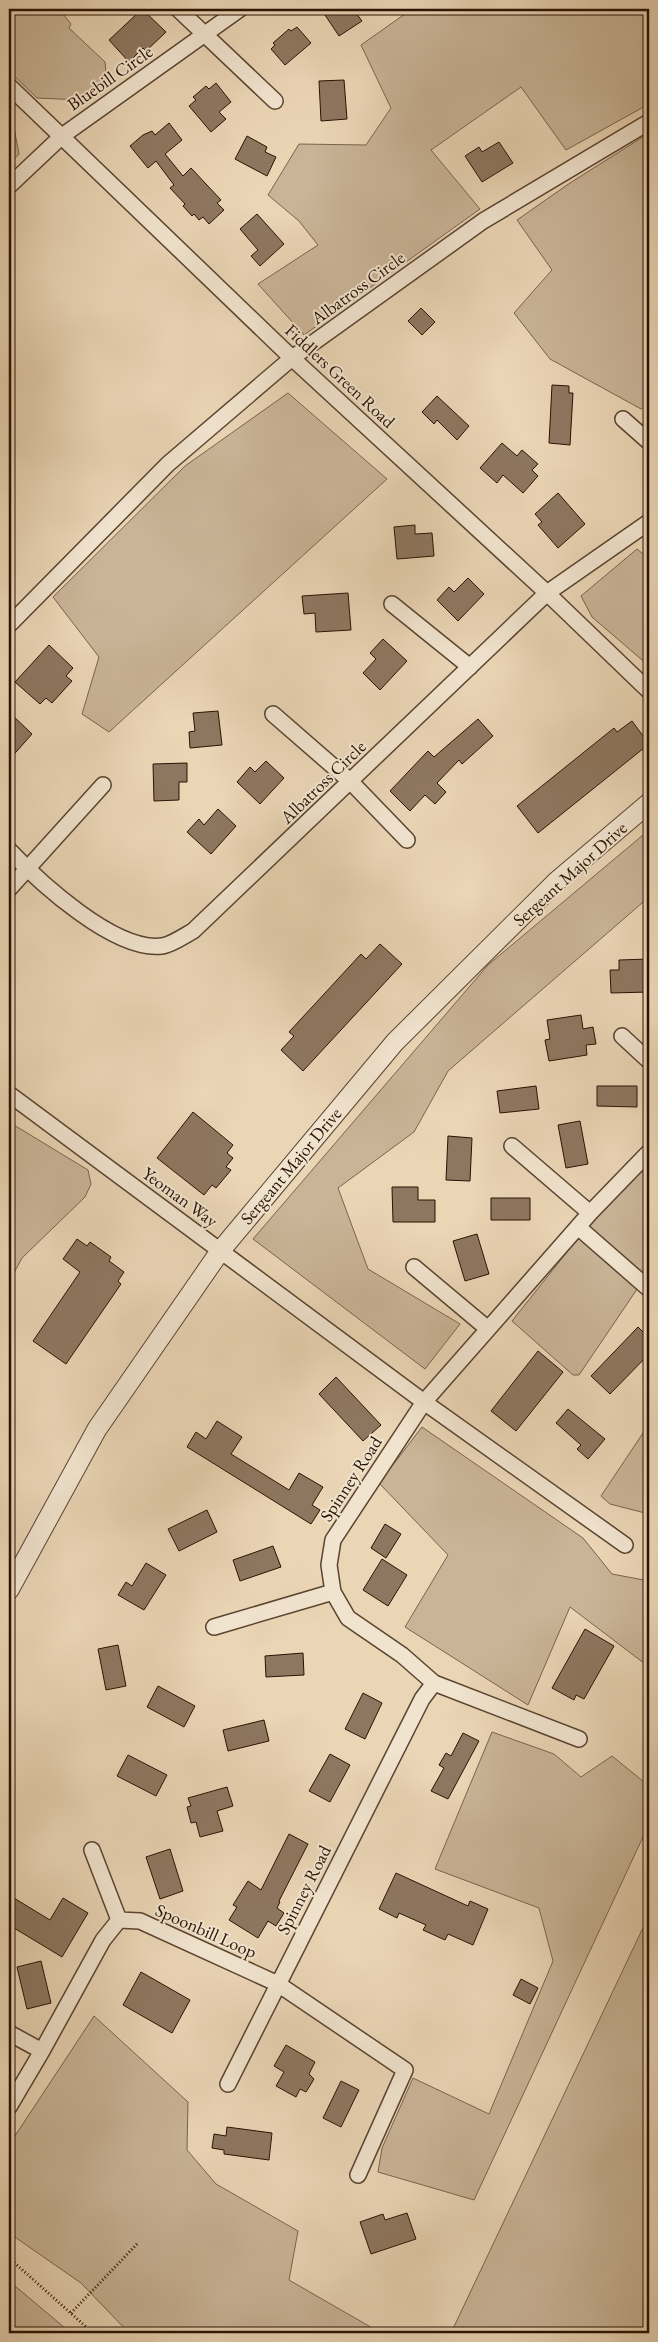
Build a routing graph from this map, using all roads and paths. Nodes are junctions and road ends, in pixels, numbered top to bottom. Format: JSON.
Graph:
{"nodes":[{"id":1,"x":178,"y":9,"type":"edge"},
{"id":2,"x":240,"y":9,"type":"edge"},
{"id":3,"x":204,"y":34,"type":"junction"},
{"id":4,"x":9,"y":86,"type":"edge"},
{"id":5,"x":275,"y":101,"type":"dead end"},
{"id":6,"x":649,"y":122,"type":"edge"},
{"id":7,"x":62,"y":136,"type":"junction"},
{"id":8,"x":9,"y":186,"type":"edge"},
{"id":9,"x":292,"y":358,"type":"junction"},
{"id":10,"x":623,"y":419,"type":"dead end"},
{"id":11,"x":649,"y":442,"type":"edge"},
{"id":12,"x":649,"y":522,"type":"edge"},
{"id":13,"x":547,"y":593,"type":"junction"},
{"id":14,"x":392,"y":604,"type":"dead end"},
{"id":15,"x":9,"y":624,"type":"edge"},
{"id":16,"x":470,"y":667,"type":"junction"},
{"id":17,"x":649,"y":691,"type":"edge"},
{"id":18,"x":273,"y":714,"type":"dead end"},
{"id":19,"x":350,"y":781,"type":"junction"},
{"id":20,"x":103,"y":785,"type":"dead end"},
{"id":21,"x":649,"y":803,"type":"edge"},
{"id":22,"x":407,"y":840,"type":"dead end"},
{"id":23,"x":9,"y":850,"type":"edge"},
{"id":24,"x":26,"y":868,"type":"junction"},
{"id":25,"x":9,"y":889,"type":"edge"},
{"id":26,"x":622,"y":1036,"type":"dead end"},
{"id":27,"x":649,"y":1061,"type":"edge"},
{"id":28,"x":9,"y":1094,"type":"edge"},
{"id":29,"x":512,"y":1146,"type":"dead end"},
{"id":30,"x":649,"y":1152,"type":"edge"},
{"id":31,"x":590,"y":1214,"type":"junction"},
{"id":32,"x":578,"y":1227,"type":"junction"},
{"id":33,"x":220,"y":1250,"type":"junction"},
{"id":34,"x":414,"y":1267,"type":"dead end"},
{"id":35,"x":649,"y":1289,"type":"edge"},
{"id":36,"x":488,"y":1329,"type":"junction"},
{"id":37,"x":424,"y":1402,"type":"junction"},
{"id":38,"x":625,"y":1545,"type":"dead end"},
{"id":39,"x":14,"y":1566,"type":"edge"},
{"id":40,"x":9,"y":1590,"type":"edge"},
{"id":41,"x":333,"y":1592,"type":"junction"},
{"id":42,"x":214,"y":1627,"type":"dead end"},
{"id":43,"x":434,"y":1683,"type":"junction"},
{"id":44,"x":579,"y":1739,"type":"dead end"},
{"id":45,"x":92,"y":1850,"type":"dead end"},
{"id":46,"x":120,"y":1920,"type":"junction"},
{"id":47,"x":278,"y":1984,"type":"junction"},
{"id":48,"x":9,"y":2033,"type":"edge"},
{"id":49,"x":42,"y":2052,"type":"junction"},
{"id":50,"x":228,"y":2084,"type":"dead end"},
{"id":51,"x":9,"y":2106,"type":"edge"},
{"id":52,"x":358,"y":2175,"type":"dead end"},
{"id":53,"x":137,"y":2244,"type":"dead end"},
{"id":54,"x":9,"y":2258,"type":"edge"},
{"id":55,"x":71,"y":2313,"type":"junction"},
{"id":56,"x":93,"y":2333,"type":"edge"}],
"edges":[{"from":1,"to":3,"type":"street"},
{"from":2,"to":3,"type":"street","name":"Bluebill Circle"},
{"from":3,"to":5,"type":"street"},
{"from":3,"to":7,"type":"street","name":"Bluebill Circle"},
{"from":4,"to":7,"type":"street","name":"Fiddlers Green Road"},
{"from":6,"to":9,"type":"street","name":"Albatross Circle"},
{"from":7,"to":8,"type":"street","name":"Bluebill Circle"},
{"from":7,"to":9,"type":"street","name":"Fiddlers Green Road"},
{"from":9,"to":13,"type":"street","name":"Fiddlers Green Road"},
{"from":9,"to":15,"type":"street","name":"Albatross Circle"},
{"from":10,"to":11,"type":"street"},
{"from":12,"to":13,"type":"street","name":"Albatross Circle"},
{"from":13,"to":16,"type":"street","name":"Albatross Circle"},
{"from":13,"to":17,"type":"street","name":"Fiddlers Green Road"},
{"from":14,"to":16,"type":"street"},
{"from":16,"to":19,"type":"street","name":"Albatross Circle"},
{"from":18,"to":19,"type":"street"},
{"from":19,"to":22,"type":"street"},
{"from":19,"to":24,"type":"street","name":"Albatross Circle"},
{"from":20,"to":24,"type":"street"},
{"from":21,"to":33,"type":"street","name":"Sergeant Major Drive"},
{"from":23,"to":24,"type":"street","name":"Albatross Circle"},
{"from":24,"to":25,"type":"street"},
{"from":26,"to":27,"type":"street"},
{"from":28,"to":33,"type":"street","name":"Yeoman Way"},
{"from":29,"to":31,"type":"street"},
{"from":30,"to":31,"type":"street","name":"Spinney Road"},
{"from":31,"to":32,"type":"street","name":"Spinney Road"},
{"from":32,"to":35,"type":"street"},
{"from":32,"to":36,"type":"street","name":"Spinney Road"},
{"from":33,"to":37,"type":"street","name":"Yeoman Way"},
{"from":33,"to":39,"type":"street","name":"Sergeant Major Drive"},
{"from":34,"to":36,"type":"street"},
{"from":36,"to":37,"type":"street","name":"Spinney Road"},
{"from":37,"to":38,"type":"street","name":"Yeoman Way"},
{"from":37,"to":41,"type":"street","name":"Spinney Road"},
{"from":39,"to":40,"type":"street","name":"Sergeant Major Drive"},
{"from":41,"to":42,"type":"street"},
{"from":41,"to":43,"type":"street","name":"Spinney Road"},
{"from":43,"to":44,"type":"street"},
{"from":43,"to":47,"type":"street","name":"Spinney Road"},
{"from":45,"to":46,"type":"street"},
{"from":46,"to":47,"type":"street","name":"Spoonbill Loop"},
{"from":46,"to":49,"type":"street"},
{"from":47,"to":50,"type":"street","name":"Spinney Road"},
{"from":47,"to":52,"type":"street","name":"Spoonbill Loop"},
{"from":48,"to":49,"type":"street"},
{"from":49,"to":51,"type":"street"},
{"from":53,"to":55,"type":"path"},
{"from":54,"to":55,"type":"path"},
{"from":55,"to":56,"type":"path"}]}
